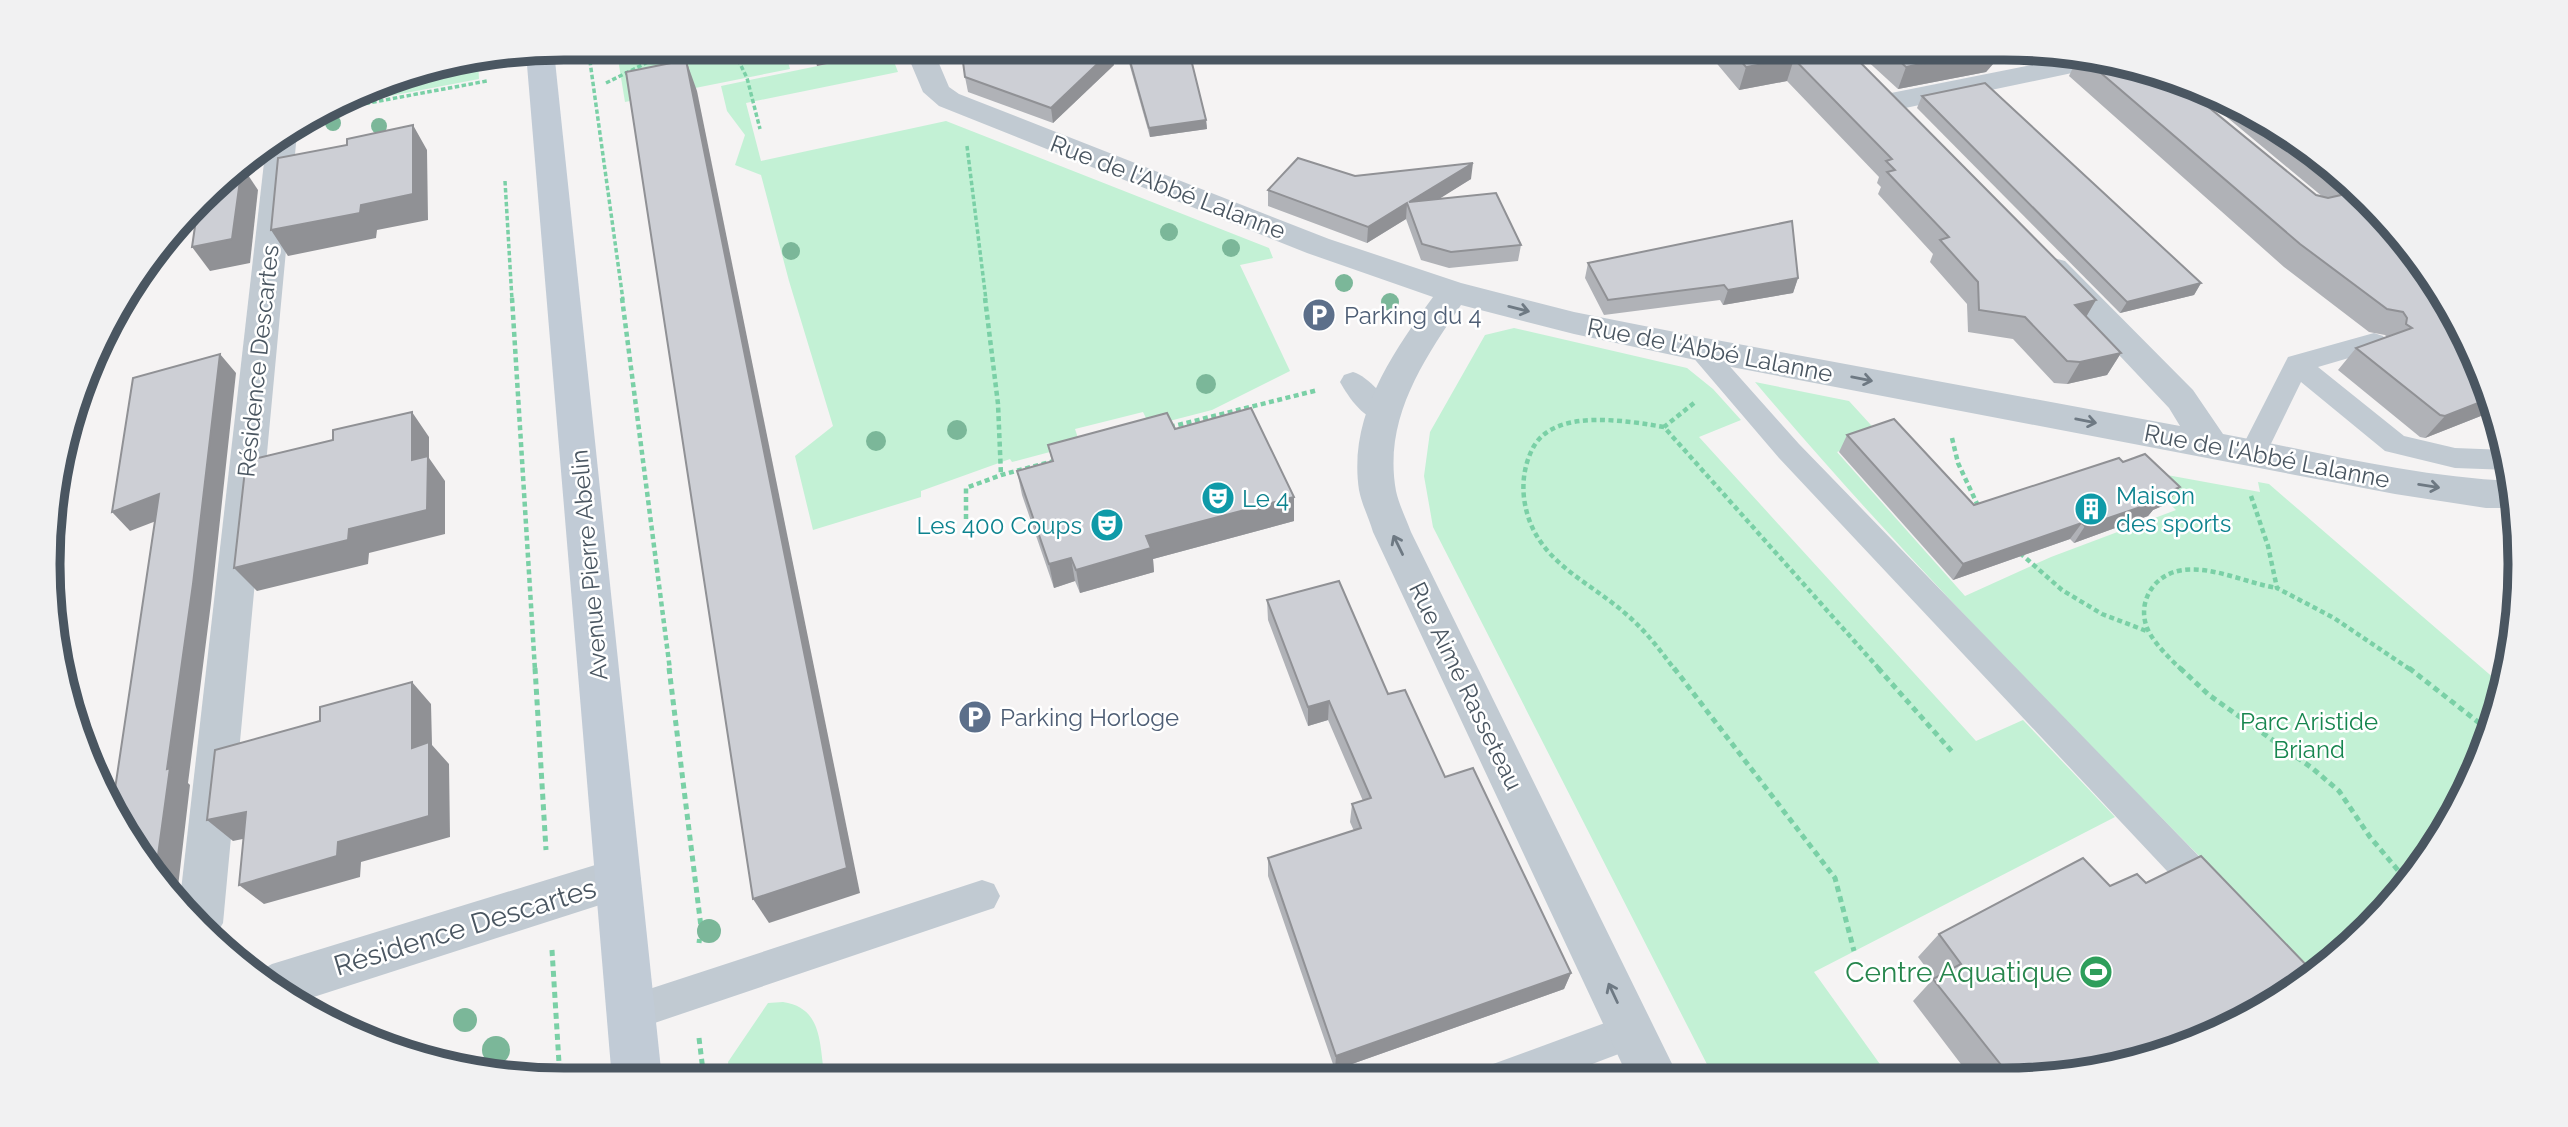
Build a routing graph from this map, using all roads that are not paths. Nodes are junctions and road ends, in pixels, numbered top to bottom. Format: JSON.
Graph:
{"nodes":[{"id":1,"x":923,"y":60,"type":"edge"},
{"id":2,"x":541,"y":61,"type":"edge"},
{"id":3,"x":2071,"y":64,"type":"edge"},
{"id":4,"x":1920,"y":132,"type":"edge"},
{"id":5,"x":281,"y":146,"type":"edge"},
{"id":6,"x":2036,"y":250,"type":"edge"},
{"id":7,"x":1453,"y":292,"type":"junction"},
{"id":8,"x":2374,"y":342,"type":"edge"},
{"id":9,"x":1700,"y":349,"type":"junction"},
{"id":10,"x":2297,"y":364,"type":"junction"},
{"id":11,"x":1353,"y":382,"type":"road end"},
{"id":12,"x":1381,"y":413,"type":"junction"},
{"id":13,"x":2211,"y":445,"type":"junction"},
{"id":14,"x":2253,"y":453,"type":"junction"},
{"id":15,"x":2498,"y":460,"type":"edge"},
{"id":16,"x":2503,"y":494,"type":"edge"},
{"id":17,"x":618,"y":879,"type":"junction"},
{"id":18,"x":982,"y":896,"type":"dead end"},
{"id":19,"x":201,"y":913,"type":"edge"},
{"id":20,"x":2232,"y":914,"type":"edge"},
{"id":21,"x":283,"y":983,"type":"edge"},
{"id":22,"x":631,"y":1013,"type":"junction"},
{"id":23,"x":1632,"y":1031,"type":"junction"},
{"id":24,"x":637,"y":1068,"type":"edge"},
{"id":25,"x":1531,"y":1068,"type":"edge"},
{"id":26,"x":1650,"y":1068,"type":"edge"}],
"edges":[{"from":1,"to":7,"type":"street","name":"Rue de l'Abbé Lalanne"},
{"from":2,"to":17,"type":"main road","name":"Avenue Pierre Abelin"},
{"from":3,"to":4,"type":"street"},
{"from":5,"to":19,"type":"street","name":"Résidence Descartes"},
{"from":6,"to":13,"type":"street"},
{"from":7,"to":9,"type":"street","name":"Rue de l'Abbé Lalanne","one_way":true},
{"from":7,"to":12,"type":"street","name":"Rue Aimé Rasseteau"},
{"from":8,"to":10,"type":"lane"},
{"from":9,"to":13,"type":"street","name":"Rue de l'Abbé Lalanne","one_way":true},
{"from":9,"to":20,"type":"lane"},
{"from":10,"to":14,"type":"lane"},
{"from":10,"to":15,"type":"lane"},
{"from":11,"to":12,"type":"lane"},
{"from":23,"to":12,"type":"street","name":"Rue Aimé Rasseteau","one_way":true},
{"from":13,"to":14,"type":"street","name":"Rue de l'Abbé Lalanne"},
{"from":14,"to":16,"type":"street","name":"Rue de l'Abbé Lalanne","one_way":true},
{"from":17,"to":21,"type":"street","name":"Résidence Descartes"},
{"from":17,"to":22,"type":"main road","name":"Avenue Pierre Abelin"},
{"from":18,"to":22,"type":"lane"},
{"from":22,"to":24,"type":"main road","name":"Avenue Pierre Abelin"},
{"from":23,"to":25,"type":"lane"},
{"from":23,"to":26,"type":"street","name":"Rue Aimé Rasseteau"}]}
